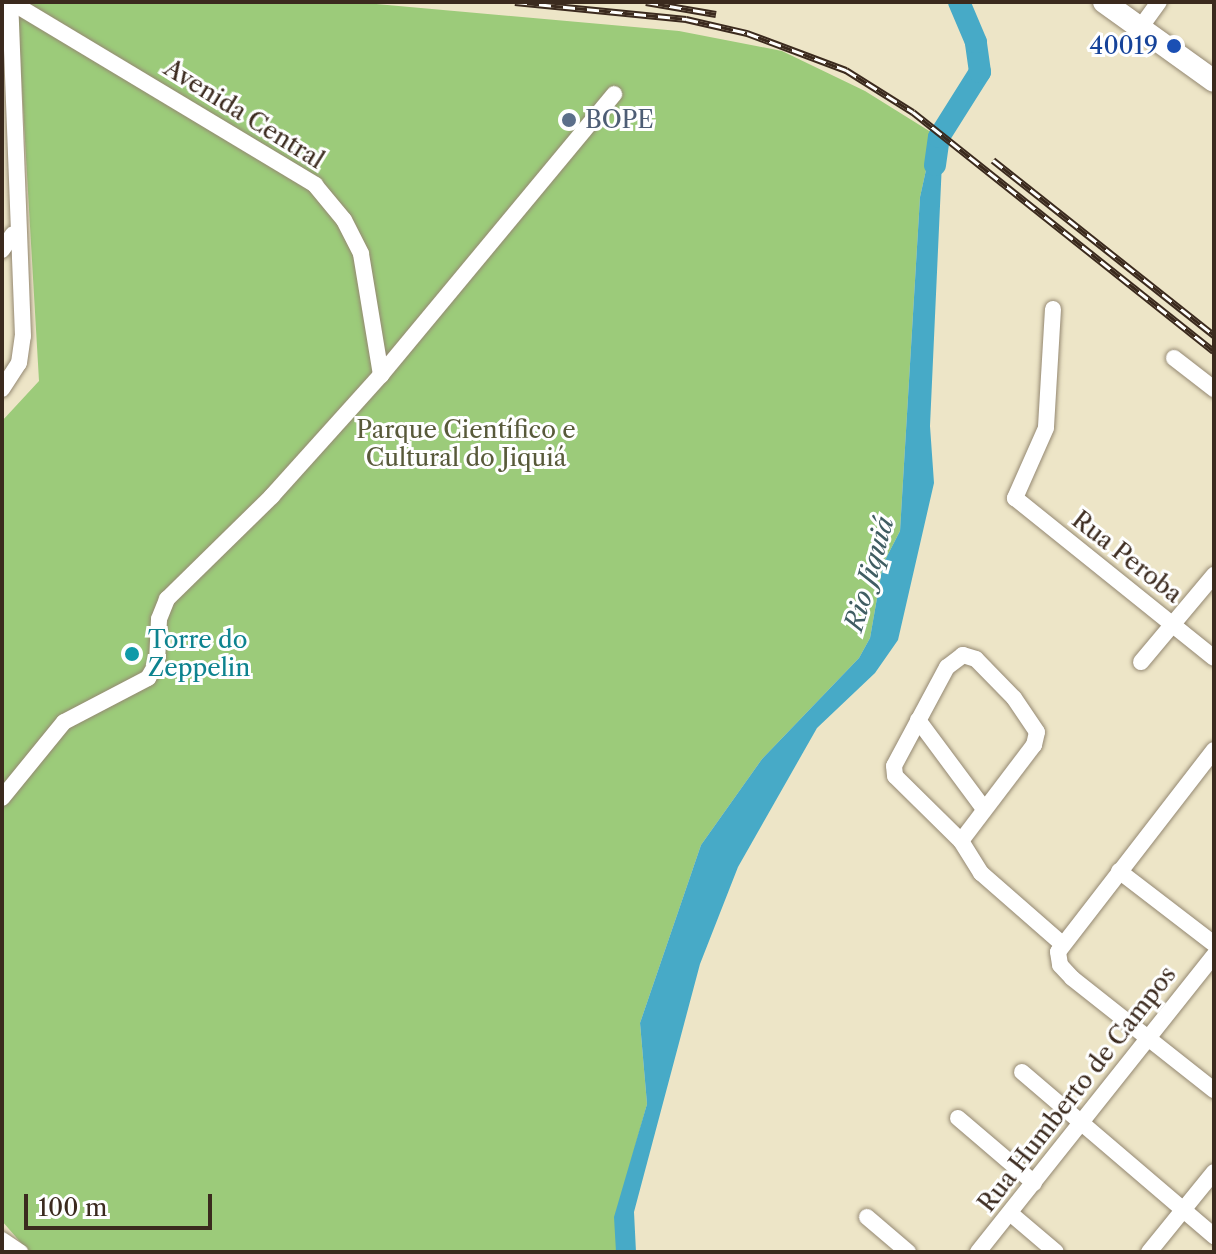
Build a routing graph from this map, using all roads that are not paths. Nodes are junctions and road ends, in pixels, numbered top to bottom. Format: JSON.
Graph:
{"nodes":[{"id":1,"x":10,"y":2,"type":"edge"},
{"id":2,"x":1104,"y":2,"type":"edge"},
{"id":3,"x":1159,"y":2,"type":"edge"},
{"id":4,"x":1140,"y":28,"type":"junction"},
{"id":5,"x":1214,"y":81,"type":"edge"},
{"id":6,"x":8,"y":93,"type":"edge"},
{"id":7,"x":614,"y":94,"type":"dead end"},
{"id":8,"x":2,"y":161,"type":"edge"},
{"id":9,"x":16,"y":174,"type":"junction"},
{"id":10,"x":11,"y":232,"type":"edge"},
{"id":11,"x":2,"y":250,"type":"edge"},
{"id":12,"x":1053,"y":309,"type":"dead end"},
{"id":13,"x":1174,"y":358,"type":"dead end"},
{"id":14,"x":381,"y":375,"type":"junction"},
{"id":15,"x":2,"y":389,"type":"edge"},
{"id":16,"x":1214,"y":389,"type":"edge"},
{"id":17,"x":1214,"y":575,"type":"edge"},
{"id":18,"x":1175,"y":625,"type":"junction"},
{"id":19,"x":1214,"y":658,"type":"edge"},
{"id":20,"x":1141,"y":662,"type":"dead end"},
{"id":21,"x":918,"y":720,"type":"junction"},
{"id":22,"x":1214,"y":750,"type":"edge"},
{"id":23,"x":2,"y":798,"type":"edge"},
{"id":24,"x":984,"y":809,"type":"junction"},
{"id":25,"x":961,"y":841,"type":"junction"},
{"id":26,"x":1119,"y":871,"type":"junction"},
{"id":27,"x":1061,"y":943,"type":"junction"},
{"id":28,"x":1214,"y":944,"type":"edge"},
{"id":29,"x":1214,"y":955,"type":"edge"},
{"id":30,"x":1149,"y":1038,"type":"junction"},
{"id":31,"x":1022,"y":1072,"type":"dead end"},
{"id":32,"x":1214,"y":1090,"type":"edge"},
{"id":33,"x":958,"y":1118,"type":"dead end"},
{"id":34,"x":1081,"y":1126,"type":"junction"},
{"id":35,"x":1214,"y":1172,"type":"edge"},
{"id":36,"x":1034,"y":1183,"type":"junction"},
{"id":37,"x":1184,"y":1211,"type":"junction"},
{"id":38,"x":1010,"y":1213,"type":"junction"},
{"id":39,"x":867,"y":1217,"type":"dead end"},
{"id":40,"x":1214,"y":1236,"type":"edge"},
{"id":41,"x":2,"y":1240,"type":"edge"},
{"id":42,"x":20,"y":1252,"type":"edge"},
{"id":43,"x":908,"y":1252,"type":"edge"},
{"id":44,"x":978,"y":1252,"type":"edge"},
{"id":45,"x":1056,"y":1252,"type":"edge"},
{"id":46,"x":1149,"y":1252,"type":"edge"}],
"edges":[{"from":1,"to":6,"type":"street"},
{"from":1,"to":14,"type":"street","name":"Avenida Central"},
{"from":2,"to":4,"type":"main road"},
{"from":3,"to":4,"type":"street"},
{"from":4,"to":5,"type":"main road"},
{"from":6,"to":9,"type":"street"},
{"from":7,"to":14,"type":"street"},
{"from":8,"to":9,"type":"street"},
{"from":9,"to":10,"type":"street"},
{"from":10,"to":11,"type":"street"},
{"from":10,"to":15,"type":"street"},
{"from":12,"to":18,"type":"street","name":"Rua Peroba"},
{"from":13,"to":16,"type":"street"},
{"from":14,"to":23,"type":"street"},
{"from":17,"to":18,"type":"street"},
{"from":18,"to":19,"type":"street","name":"Rua Peroba"},
{"from":18,"to":20,"type":"street"},
{"from":21,"to":24,"type":"street"},
{"from":21,"to":24,"type":"street"},
{"from":21,"to":25,"type":"street"},
{"from":22,"to":26,"type":"street"},
{"from":24,"to":25,"type":"street"},
{"from":25,"to":27,"type":"street"},
{"from":26,"to":27,"type":"street"},
{"from":26,"to":28,"type":"street"},
{"from":27,"to":30,"type":"street"},
{"from":29,"to":30,"type":"street","name":"Rua Humberto de Campos"},
{"from":30,"to":32,"type":"street"},
{"from":30,"to":34,"type":"street","name":"Rua Humberto de Campos"},
{"from":31,"to":34,"type":"street"},
{"from":33,"to":36,"type":"street"},
{"from":34,"to":36,"type":"street","name":"Rua Humberto de Campos"},
{"from":34,"to":37,"type":"street"},
{"from":35,"to":37,"type":"street"},
{"from":36,"to":38,"type":"street","name":"Rua Humberto de Campos"},
{"from":37,"to":40,"type":"street"},
{"from":37,"to":46,"type":"street"},
{"from":38,"to":44,"type":"street","name":"Rua Humberto de Campos"},
{"from":38,"to":45,"type":"street"},
{"from":39,"to":43,"type":"street"},
{"from":41,"to":42,"type":"street"}]}
